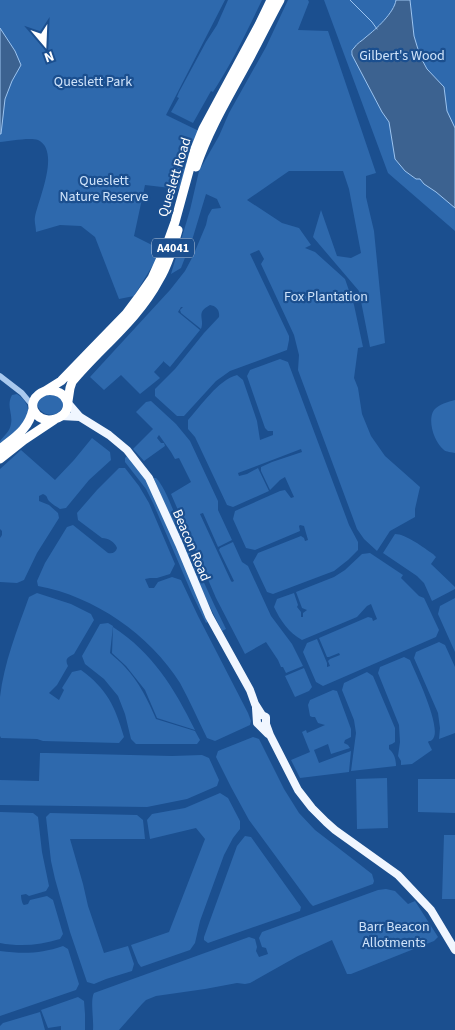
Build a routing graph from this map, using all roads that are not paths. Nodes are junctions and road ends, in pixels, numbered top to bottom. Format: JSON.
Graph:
{"nodes":[{"id":1,"x":271,"y":0,"type":"edge"},
{"id":2,"x":280,"y":0,"type":"edge"},
{"id":3,"x":125,"y":318,"type":"junction"},
{"id":4,"x":0,"y":376,"type":"edge"},
{"id":5,"x":22,"y":393,"type":"junction"},
{"id":6,"x":42,"y":393,"type":"junction"},
{"id":7,"x":68,"y":402,"type":"junction"},
{"id":8,"x":33,"y":407,"type":"junction"},
{"id":9,"x":80,"y":417,"type":"junction"},
{"id":10,"x":58,"y":418,"type":"junction"},
{"id":11,"x":0,"y":449,"type":"edge"},
{"id":12,"x":0,"y":459,"type":"edge"},
{"id":13,"x":455,"y":950,"type":"edge"}],
"edges":[{"from":1,"to":3,"type":"highway","name":"Queslett Road","number":"A4041"},
{"from":2,"to":3,"type":"highway","name":"Queslett Road","number":"A4041"},
{"from":3,"to":6,"type":"highway","name":"Queslett Road","number":"A4041"},
{"from":3,"to":7,"type":"highway","name":"Queslett Road","number":"A4041"},
{"from":4,"to":5,"type":"street"},
{"from":5,"to":6,"type":"street"},
{"from":5,"to":8,"type":"street"},
{"from":6,"to":7,"type":"highway"},
{"from":6,"to":8,"type":"highway"},
{"from":7,"to":9,"type":"main road","name":"Beacon Road"},
{"from":7,"to":10,"type":"highway"},
{"from":8,"to":10,"type":"highway"},
{"from":8,"to":11,"type":"highway"},
{"from":9,"to":10,"type":"main road","name":"Beacon Road"},
{"from":9,"to":13,"type":"main road","name":"Beacon Road"},
{"from":10,"to":12,"type":"highway"}]}
